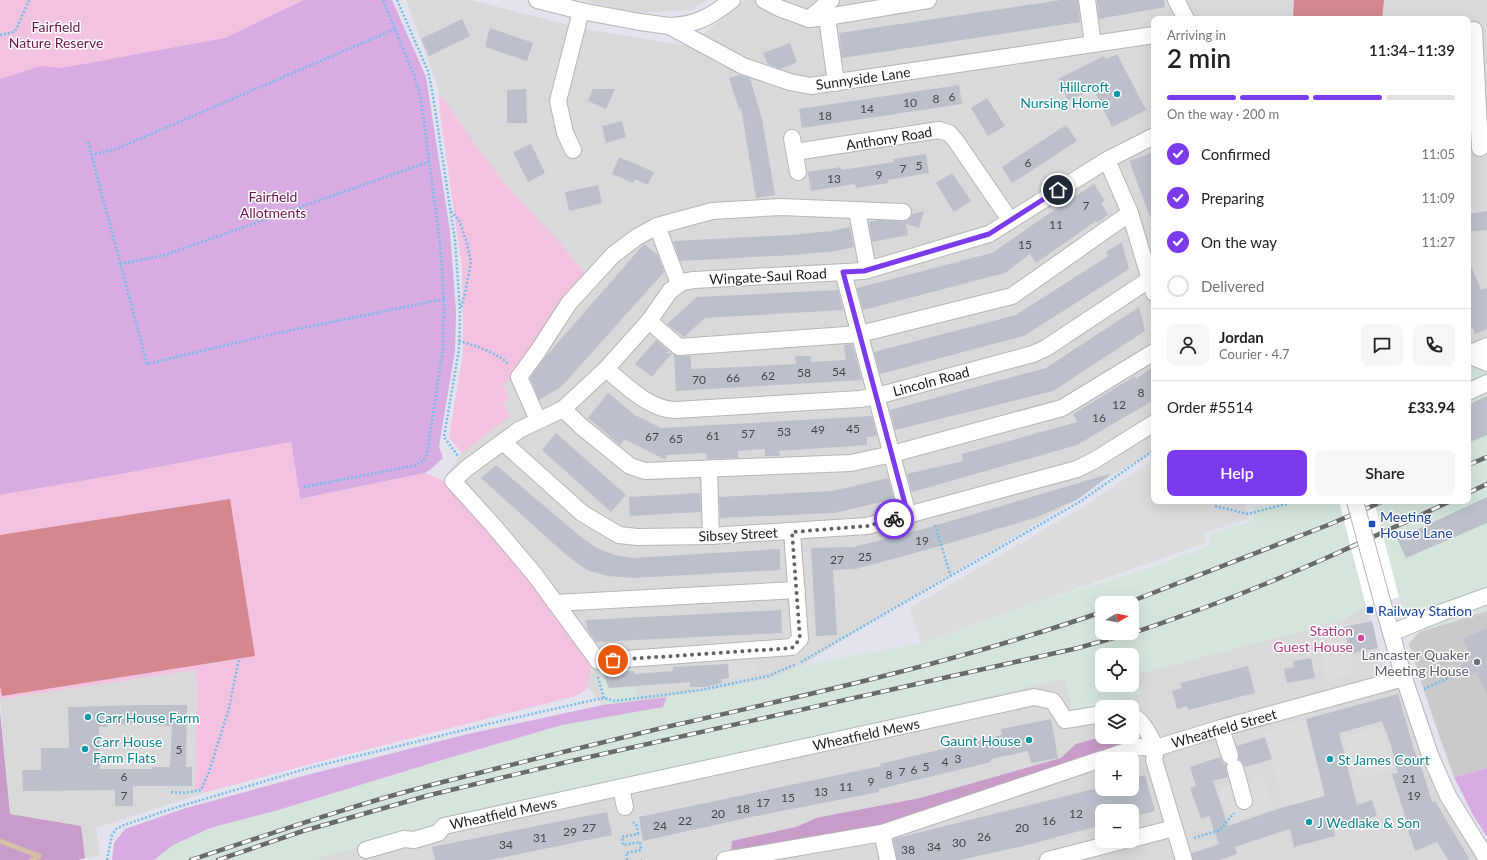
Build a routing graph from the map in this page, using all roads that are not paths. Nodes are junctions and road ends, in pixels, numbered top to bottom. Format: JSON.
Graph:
{"nodes":[{"id":1,"x":537,"y":0,"type":"edge"},
{"id":2,"x":732,"y":0,"type":"edge"},
{"id":3,"x":764,"y":0,"type":"edge"},
{"id":4,"x":831,"y":0,"type":"edge"},
{"id":5,"x":922,"y":0,"type":"edge"},
{"id":6,"x":1087,"y":0,"type":"edge"},
{"id":7,"x":1176,"y":0,"type":"edge"},
{"id":8,"x":581,"y":11,"type":"junction"},
{"id":9,"x":1184,"y":16,"type":"edge"},
{"id":10,"x":827,"y":17,"type":"junction"},
{"id":11,"x":809,"y":19,"type":"junction"},
{"id":12,"x":669,"y":26,"type":"junction"},
{"id":13,"x":1476,"y":30,"type":"edge"},
{"id":14,"x":1151,"y":35,"type":"edge"},
{"id":15,"x":1093,"y":44,"type":"junction"},
{"id":16,"x":836,"y":83,"type":"junction"},
{"id":17,"x":1151,"y":138,"type":"edge"},
{"id":18,"x":1478,"y":148,"type":"edge"},
{"id":19,"x":573,"y":150,"type":"dead end"},
{"id":20,"x":1107,"y":160,"type":"junction"},
{"id":21,"x":798,"y":172,"type":"dead end"},
{"id":22,"x":857,"y":211,"type":"junction"},
{"id":23,"x":903,"y":212,"type":"dead end"},
{"id":24,"x":1130,"y":213,"type":"junction"},
{"id":25,"x":1010,"y":220,"type":"junction"},
{"id":26,"x":657,"y":226,"type":"junction"},
{"id":27,"x":868,"y":270,"type":"junction"},
{"id":28,"x":843,"y":272,"type":"junction"},
{"id":29,"x":1151,"y":283,"type":"edge"},
{"id":30,"x":679,"y":284,"type":"junction"},
{"id":31,"x":1151,"y":287,"type":"edge"},
{"id":32,"x":649,"y":322,"type":"junction"},
{"id":33,"x":860,"y":334,"type":"junction"},
{"id":34,"x":1487,"y":346,"type":"edge"},
{"id":35,"x":1151,"y":354,"type":"edge"},
{"id":36,"x":1471,"y":354,"type":"edge"},
{"id":37,"x":1471,"y":356,"type":"edge"},
{"id":38,"x":1487,"y":363,"type":"edge"},
{"id":39,"x":606,"y":369,"type":"junction"},
{"id":40,"x":1487,"y":383,"type":"edge"},
{"id":41,"x":1471,"y":391,"type":"edge"},
{"id":42,"x":877,"y":396,"type":"junction"},
{"id":43,"x":563,"y":409,"type":"junction"},
{"id":44,"x":538,"y":420,"type":"junction"},
{"id":45,"x":1151,"y":425,"type":"edge"},
{"id":46,"x":503,"y":442,"type":"junction"},
{"id":47,"x":892,"y":454,"type":"junction"},
{"id":48,"x":709,"y":469,"type":"junction"},
{"id":49,"x":1356,"y":504,"type":"edge"},
{"id":50,"x":908,"y":515,"type":"junction"},
{"id":51,"x":792,"y":532,"type":"junction"},
{"id":52,"x":711,"y":536,"type":"junction"},
{"id":53,"x":797,"y":590,"type":"junction"},
{"id":54,"x":1487,"y":596,"type":"edge"},
{"id":55,"x":555,"y":603,"type":"junction"},
{"id":56,"x":1391,"y":634,"type":"junction"},
{"id":57,"x":1404,"y":678,"type":"junction"},
{"id":58,"x":1095,"y":715,"type":"edge"},
{"id":59,"x":1139,"y":721,"type":"edge"},
{"id":60,"x":1221,"y":728,"type":"junction"},
{"id":61,"x":1156,"y":748,"type":"junction"},
{"id":62,"x":1123,"y":752,"type":"edge"},
{"id":63,"x":1095,"y":762,"type":"edge"},
{"id":64,"x":621,"y":788,"type":"junction"},
{"id":65,"x":1244,"y":801,"type":"road end"},
{"id":66,"x":625,"y":807,"type":"road end"},
{"id":67,"x":882,"y":833,"type":"junction"},
{"id":68,"x":1176,"y":835,"type":"junction"},
{"id":69,"x":1139,"y":838,"type":"edge"},
{"id":70,"x":1095,"y":848,"type":"edge"},
{"id":71,"x":366,"y":850,"type":"dead end"},
{"id":72,"x":1487,"y":859,"type":"edge"},
{"id":73,"x":725,"y":860,"type":"edge"},
{"id":74,"x":888,"y":860,"type":"edge"},
{"id":75,"x":1048,"y":860,"type":"edge"},
{"id":76,"x":1184,"y":860,"type":"edge"}],
"edges":[{"from":1,"to":8,"type":"street","name":"Sunnyside Lane"},
{"from":2,"to":12,"type":"street"},
{"from":3,"to":11,"type":"street"},
{"from":4,"to":11,"type":"street"},
{"from":5,"to":10,"type":"street"},
{"from":6,"to":15,"type":"street"},
{"from":7,"to":9,"type":"street"},
{"from":8,"to":12,"type":"street","name":"Sunnyside Lane"},
{"from":8,"to":19,"type":"street"},
{"from":10,"to":11,"type":"street"},
{"from":10,"to":16,"type":"street"},
{"from":12,"to":16,"type":"street","name":"Sunnyside Lane"},
{"from":13,"to":18,"type":"street"},
{"from":14,"to":15,"type":"street","name":"Sunnyside Lane"},
{"from":15,"to":16,"type":"street","name":"Sunnyside Lane"},
{"from":17,"to":20,"type":"street","name":"Wingate-Saul Road"},
{"from":20,"to":24,"type":"street"},
{"from":20,"to":25,"type":"street","name":"Wingate-Saul Road"},
{"from":21,"to":25,"type":"street","name":"Anthony Road"},
{"from":22,"to":23,"type":"street"},
{"from":22,"to":26,"type":"street"},
{"from":22,"to":27,"type":"street"},
{"from":24,"to":29,"type":"street"},
{"from":24,"to":33,"type":"street"},
{"from":25,"to":27,"type":"street","name":"Wingate-Saul Road"},
{"from":26,"to":30,"type":"street"},
{"from":26,"to":44,"type":"street"},
{"from":27,"to":28,"type":"street","name":"Wingate-Saul Road"},
{"from":28,"to":30,"type":"street","name":"Wingate-Saul Road"},
{"from":28,"to":33,"type":"street"},
{"from":30,"to":32,"type":"street"},
{"from":31,"to":42,"type":"street","name":"Lincoln Road"},
{"from":32,"to":33,"type":"street"},
{"from":32,"to":39,"type":"street"},
{"from":33,"to":42,"type":"street"},
{"from":34,"to":36,"type":"street"},
{"from":35,"to":47,"type":"street"},
{"from":37,"to":38,"type":"street"},
{"from":39,"to":42,"type":"street","name":"Lincoln Road"},
{"from":39,"to":43,"type":"street"},
{"from":40,"to":41,"type":"street"},
{"from":42,"to":47,"type":"street"},
{"from":43,"to":44,"type":"street"},
{"from":43,"to":48,"type":"street"},
{"from":44,"to":46,"type":"street"},
{"from":45,"to":50,"type":"street","name":"Sibsey Street"},
{"from":46,"to":52,"type":"street","name":"Sibsey Street"},
{"from":46,"to":55,"type":"street"},
{"from":47,"to":48,"type":"street"},
{"from":47,"to":50,"type":"street"},
{"from":48,"to":52,"type":"street"},
{"from":49,"to":56,"type":"street","bridge":true},
{"from":50,"to":51,"type":"street","name":"Sibsey Street"},
{"from":51,"to":52,"type":"street","name":"Sibsey Street"},
{"from":51,"to":53,"type":"street"},
{"from":53,"to":55,"type":"street"},
{"from":53,"to":55,"type":"street"},
{"from":54,"to":56,"type":"street"},
{"from":56,"to":57,"type":"street"},
{"from":57,"to":60,"type":"street","name":"Wheatfield Street"},
{"from":57,"to":72,"type":"street"},
{"from":58,"to":64,"type":"street","name":"Wheatfield Mews"},
{"from":59,"to":61,"type":"street"},
{"from":60,"to":61,"type":"street","name":"Wheatfield Street"},
{"from":60,"to":65,"type":"street"},
{"from":61,"to":62,"type":"street"},
{"from":61,"to":68,"type":"street","name":"Wheatfield Street"},
{"from":63,"to":67,"type":"street"},
{"from":64,"to":66,"type":"street"},
{"from":64,"to":71,"type":"street","name":"Wheatfield Mews"},
{"from":67,"to":73,"type":"street"},
{"from":67,"to":74,"type":"street"},
{"from":68,"to":69,"type":"street"},
{"from":68,"to":76,"type":"street","name":"Wheatfield Street"},
{"from":70,"to":75,"type":"street"}]}
